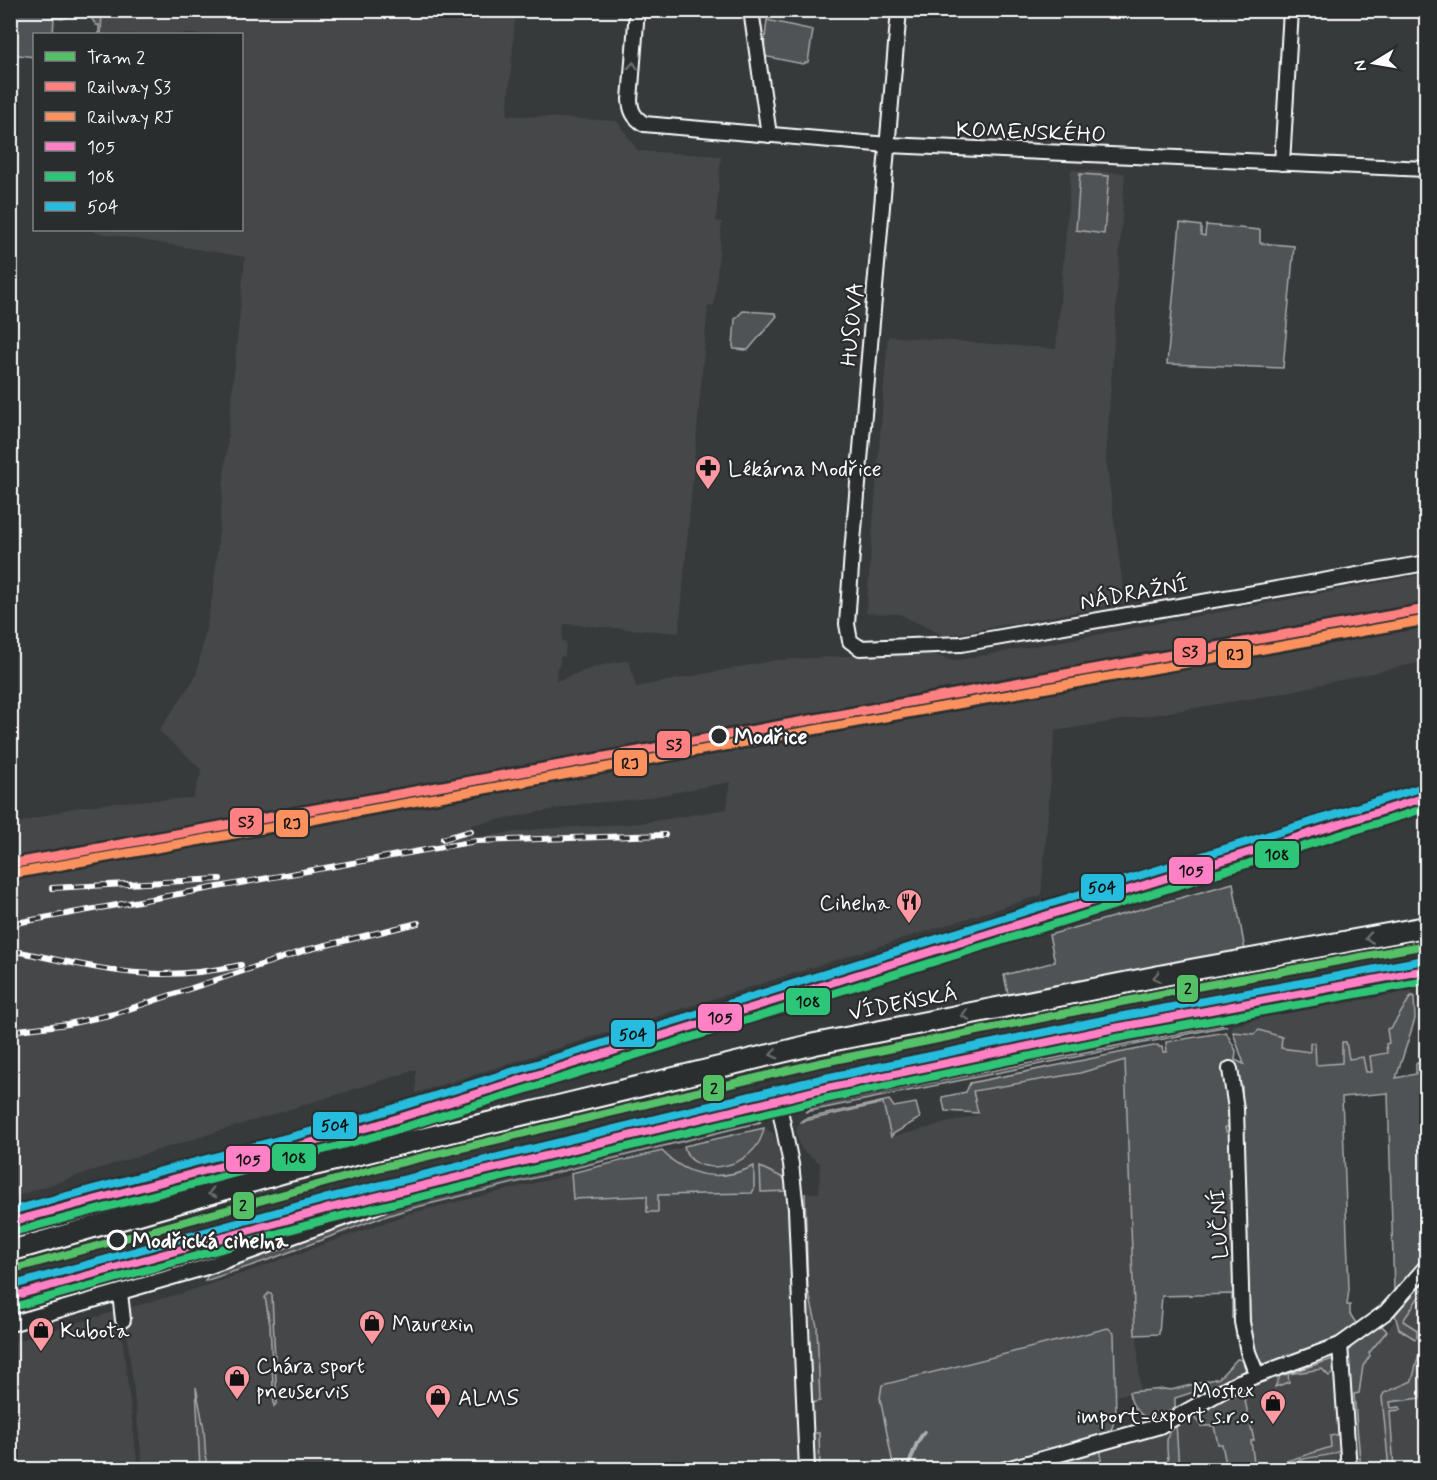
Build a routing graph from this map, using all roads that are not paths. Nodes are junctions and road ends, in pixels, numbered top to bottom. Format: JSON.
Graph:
{"nodes":[{"id":1,"x":637,"y":10,"type":"edge"},
{"id":2,"x":751,"y":10,"type":"edge"},
{"id":3,"x":899,"y":10,"type":"edge"},
{"id":4,"x":1291,"y":10,"type":"edge"},
{"id":5,"x":769,"y":135,"type":"junction"},
{"id":6,"x":888,"y":145,"type":"junction"},
{"id":7,"x":1282,"y":163,"type":"junction"},
{"id":8,"x":1426,"y":169,"type":"edge"},
{"id":9,"x":1426,"y":563,"type":"edge"},
{"id":10,"x":850,"y":641,"type":"joint"},
{"id":11,"x":1426,"y":797,"type":"edge"},
{"id":12,"x":1426,"y":927,"type":"edge"},
{"id":13,"x":1426,"y":970,"type":"edge"},
{"id":14,"x":1230,"y":1069,"type":"dead end"},
{"id":15,"x":778,"y":1100,"type":"junction"},
{"id":16,"x":454,"y":1179,"type":"junction"},
{"id":17,"x":10,"y":1222,"type":"edge"},
{"id":18,"x":10,"y":1251,"type":"edge"},
{"id":19,"x":1426,"y":1267,"type":"edge"},
{"id":20,"x":120,"y":1293,"type":"junction"},
{"id":21,"x":10,"y":1297,"type":"edge"},
{"id":22,"x":123,"y":1320,"type":"dead end"},
{"id":23,"x":10,"y":1324,"type":"edge"},
{"id":24,"x":1340,"y":1345,"type":"junction"},
{"id":25,"x":1257,"y":1375,"type":"junction"},
{"id":26,"x":807,"y":1470,"type":"edge"},
{"id":27,"x":1003,"y":1470,"type":"edge"},
{"id":28,"x":1349,"y":1470,"type":"edge"}],
"edges":[{"from":5,"to":1,"type":"street","name":"KOMENSKÉHO","one_way":true},
{"from":2,"to":5,"type":"street"},
{"from":3,"to":6,"type":"street","name":"HUSOVA"},
{"from":4,"to":7,"type":"street"},
{"from":5,"to":6,"type":"street","name":"KOMENSKÉHO"},
{"from":6,"to":7,"type":"street","name":"KOMENSKÉHO"},
{"from":6,"to":10,"type":"street","name":"HUSOVA"},
{"from":7,"to":8,"type":"street","name":"KOMENSKÉHO"},
{"from":9,"to":10,"type":"street","name":"NÁDRAŽNÍ"},
{"from":11,"to":17,"type":"street"},
{"from":12,"to":18,"type":"highway","name":"VÍDEŇSKÁ","one_way":true},
{"from":13,"to":15,"type":"highway"},
{"from":14,"to":25,"type":"street","name":"LUČNÍ"},
{"from":15,"to":16,"type":"highway"},
{"from":15,"to":26,"type":"street"},
{"from":16,"to":20,"type":"street"},
{"from":16,"to":21,"type":"highway"},
{"from":19,"to":24,"type":"street"},
{"from":20,"to":22,"type":"street"},
{"from":20,"to":23,"type":"street"},
{"from":24,"to":25,"type":"street"},
{"from":24,"to":28,"type":"street"},
{"from":25,"to":27,"type":"street"}]}
